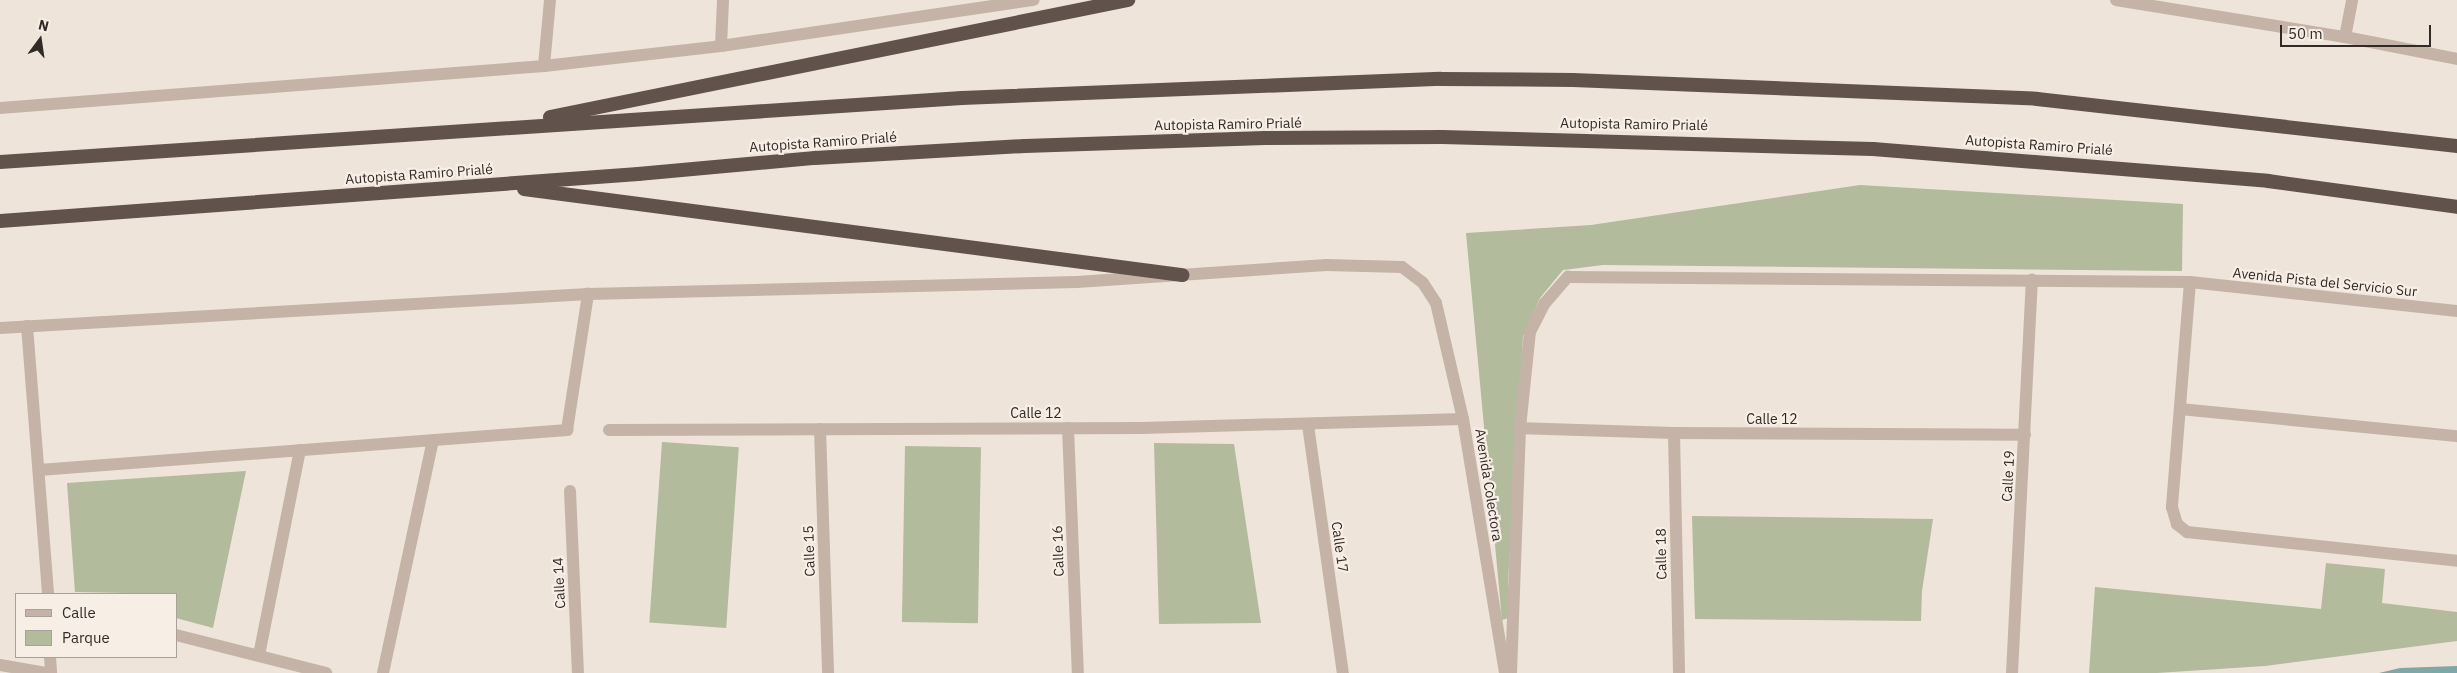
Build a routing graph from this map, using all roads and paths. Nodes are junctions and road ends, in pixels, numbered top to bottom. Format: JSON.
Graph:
{"nodes":[{"id":1,"x":550,"y":0,"type":"edge"},
{"id":2,"x":723,"y":0,"type":"edge"},
{"id":3,"x":1034,"y":0,"type":"edge"},
{"id":4,"x":1128,"y":0,"type":"edge"},
{"id":5,"x":2116,"y":0,"type":"edge"},
{"id":6,"x":2352,"y":0,"type":"edge"},
{"id":7,"x":2345,"y":37,"type":"junction"},
{"id":8,"x":721,"y":46,"type":"junction"},
{"id":9,"x":2457,"y":59,"type":"edge"},
{"id":10,"x":544,"y":66,"type":"junction"},
{"id":11,"x":0,"y":108,"type":"edge"},
{"id":12,"x":497,"y":127,"type":"junction"},
{"id":13,"x":2457,"y":146,"type":"edge"},
{"id":14,"x":0,"y":162,"type":"edge"},
{"id":15,"x":494,"y":185,"type":"junction"},
{"id":16,"x":2457,"y":207,"type":"edge"},
{"id":17,"x":0,"y":221,"type":"edge"},
{"id":18,"x":1182,"y":275,"type":"junction"},
{"id":19,"x":2032,"y":280,"type":"junction"},
{"id":20,"x":2190,"y":282,"type":"junction"},
{"id":21,"x":588,"y":294,"type":"junction"},
{"id":22,"x":2457,"y":311,"type":"edge"},
{"id":23,"x":27,"y":326,"type":"junction"},
{"id":24,"x":0,"y":328,"type":"edge"},
{"id":25,"x":2180,"y":409,"type":"junction"},
{"id":26,"x":1463,"y":419,"type":"junction"},
{"id":27,"x":1308,"y":425,"type":"junction"},
{"id":28,"x":1068,"y":428,"type":"junction"},
{"id":29,"x":1520,"y":428,"type":"junction"},
{"id":30,"x":820,"y":429,"type":"junction"},
{"id":31,"x":609,"y":430,"type":"dead end"},
{"id":32,"x":1674,"y":434,"type":"junction"},
{"id":33,"x":2025,"y":435,"type":"junction"},
{"id":34,"x":2457,"y":436,"type":"edge"},
{"id":35,"x":433,"y":440,"type":"junction"},
{"id":36,"x":300,"y":450,"type":"junction"},
{"id":37,"x":39,"y":470,"type":"junction"},
{"id":38,"x":570,"y":491,"type":"dead end"},
{"id":39,"x":2457,"y":561,"type":"edge"},
{"id":40,"x":48,"y":593,"type":"edge"},
{"id":41,"x":178,"y":635,"type":"edge"},
{"id":42,"x":259,"y":655,"type":"junction"},
{"id":43,"x":50,"y":658,"type":"edge"},
{"id":44,"x":0,"y":666,"type":"edge"},
{"id":45,"x":47,"y":673,"type":"edge"},
{"id":46,"x":51,"y":673,"type":"edge"},
{"id":47,"x":326,"y":673,"type":"edge"},
{"id":48,"x":383,"y":673,"type":"edge"},
{"id":49,"x":578,"y":673,"type":"edge"},
{"id":50,"x":828,"y":673,"type":"edge"},
{"id":51,"x":1078,"y":673,"type":"edge"},
{"id":52,"x":1343,"y":673,"type":"edge"},
{"id":53,"x":1505,"y":673,"type":"edge"},
{"id":54,"x":1511,"y":673,"type":"edge"},
{"id":55,"x":1679,"y":673,"type":"edge"},
{"id":56,"x":2012,"y":673,"type":"edge"}],
"edges":[{"from":1,"to":10,"type":"street"},
{"from":2,"to":8,"type":"street"},
{"from":3,"to":8,"type":"street"},
{"from":4,"to":12,"type":"highway"},
{"from":5,"to":7,"type":"street"},
{"from":6,"to":7,"type":"street"},
{"from":7,"to":9,"type":"street"},
{"from":8,"to":10,"type":"street"},
{"from":10,"to":11,"type":"street"},
{"from":12,"to":13,"type":"highway"},
{"from":12,"to":14,"type":"highway"},
{"from":15,"to":16,"type":"highway","name":"Autopista Ramiro Prialé"},
{"from":15,"to":17,"type":"highway","name":"Autopista Ramiro Prialé"},
{"from":15,"to":18,"type":"highway"},
{"from":18,"to":21,"type":"street"},
{"from":18,"to":26,"type":"street","name":"Avenida Colectora"},
{"from":19,"to":20,"type":"street","name":"Avenida Pista del Servicio Sur"},
{"from":19,"to":29,"type":"street","name":"Avenida Pista del Servicio Sur"},
{"from":19,"to":33,"type":"street","name":"Calle 19"},
{"from":20,"to":22,"type":"street","name":"Avenida Pista del Servicio Sur"},
{"from":20,"to":25,"type":"street"},
{"from":21,"to":23,"type":"street"},
{"from":21,"to":35,"type":"street"},
{"from":23,"to":24,"type":"street"},
{"from":23,"to":37,"type":"street"},
{"from":25,"to":34,"type":"street"},
{"from":25,"to":39,"type":"street"},
{"from":26,"to":27,"type":"street","name":"Calle 12"},
{"from":26,"to":53,"type":"street","name":"Avenida Colectora"},
{"from":27,"to":28,"type":"street","name":"Calle 12"},
{"from":27,"to":52,"type":"street","name":"Calle 17"},
{"from":28,"to":30,"type":"street","name":"Calle 12"},
{"from":28,"to":51,"type":"street","name":"Calle 16"},
{"from":29,"to":32,"type":"street","name":"Calle 12"},
{"from":29,"to":54,"type":"street","name":"Avenida Pista del Servicio Sur"},
{"from":30,"to":31,"type":"street","name":"Calle 12"},
{"from":30,"to":50,"type":"street","name":"Calle 15"},
{"from":32,"to":33,"type":"street","name":"Calle 12"},
{"from":32,"to":55,"type":"street","name":"Calle 18"},
{"from":33,"to":56,"type":"street","name":"Calle 19"},
{"from":35,"to":36,"type":"street"},
{"from":35,"to":48,"type":"street"},
{"from":36,"to":37,"type":"street"},
{"from":36,"to":42,"type":"street"},
{"from":37,"to":40,"type":"street"},
{"from":38,"to":49,"type":"street","name":"Calle 14"},
{"from":41,"to":42,"type":"street"},
{"from":42,"to":47,"type":"street"},
{"from":43,"to":46,"type":"street"},
{"from":44,"to":45,"type":"street"}]}
